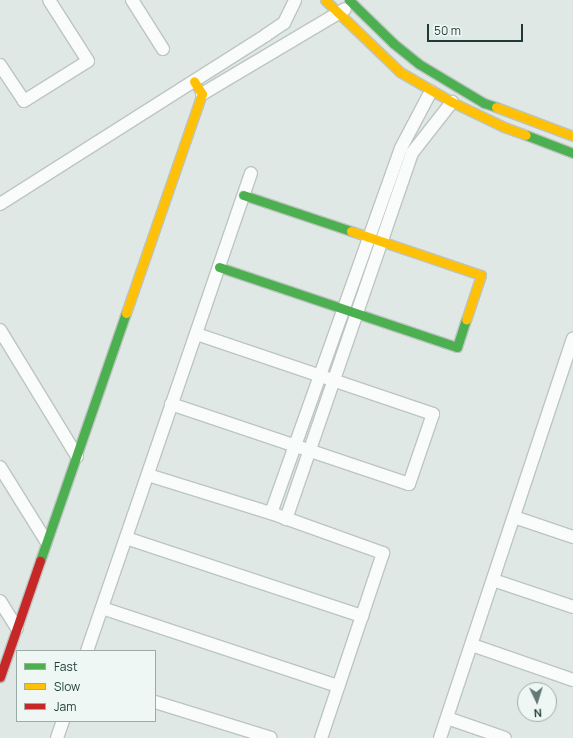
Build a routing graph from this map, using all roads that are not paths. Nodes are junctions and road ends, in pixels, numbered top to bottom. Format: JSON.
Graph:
{"nodes":[{"id":1,"x":48,"y":0,"type":"edge"},
{"id":2,"x":132,"y":0,"type":"edge"},
{"id":3,"x":295,"y":0,"type":"edge"},
{"id":4,"x":326,"y":0,"type":"edge"},
{"id":5,"x":351,"y":2,"type":"edge"},
{"id":6,"x":339,"y":14,"type":"junction"},
{"id":7,"x":163,"y":49,"type":"dead end"},
{"id":8,"x":0,"y":65,"type":"edge"},
{"id":9,"x":194,"y":81,"type":"junction"},
{"id":10,"x":431,"y":91,"type":"junction"},
{"id":11,"x":202,"y":94,"type":"junction"},
{"id":12,"x":452,"y":102,"type":"junction"},
{"id":13,"x":573,"y":136,"type":"edge"},
{"id":14,"x":573,"y":153,"type":"edge"},
{"id":15,"x":251,"y":173,"type":"dead end"},
{"id":16,"x":243,"y":195,"type":"junction"},
{"id":17,"x":0,"y":204,"type":"edge"},
{"id":18,"x":369,"y":238,"type":"junction"},
{"id":19,"x":381,"y":242,"type":"junction"},
{"id":20,"x":218,"y":267,"type":"junction"},
{"id":21,"x":343,"y":309,"type":"junction"},
{"id":22,"x":356,"y":314,"type":"junction"},
{"id":23,"x":0,"y":330,"type":"edge"},
{"id":24,"x":196,"y":334,"type":"junction"},
{"id":25,"x":573,"y":339,"type":"edge"},
{"id":26,"x":320,"y":376,"type":"junction"},
{"id":27,"x":334,"y":380,"type":"junction"},
{"id":28,"x":172,"y":404,"type":"junction"},
{"id":29,"x":294,"y":446,"type":"junction"},
{"id":30,"x":309,"y":451,"type":"junction"},
{"id":31,"x":77,"y":456,"type":"junction"},
{"id":32,"x":0,"y":467,"type":"edge"},
{"id":33,"x":148,"y":475,"type":"junction"},
{"id":34,"x":271,"y":513,"type":"junction"},
{"id":35,"x":514,"y":517,"type":"junction"},
{"id":36,"x":286,"y":518,"type":"junction"},
{"id":37,"x":573,"y":537,"type":"edge"},
{"id":38,"x":126,"y":538,"type":"junction"},
{"id":39,"x":46,"y":541,"type":"junction"},
{"id":40,"x":493,"y":580,"type":"junction"},
{"id":41,"x":0,"y":601,"type":"edge"},
{"id":42,"x":573,"y":607,"type":"edge"},
{"id":43,"x":102,"y":608,"type":"junction"},
{"id":44,"x":362,"y":616,"type":"junction"},
{"id":45,"x":17,"y":628,"type":"junction"},
{"id":46,"x":472,"y":645,"type":"junction"},
{"id":47,"x":87,"y":650,"type":"edge"},
{"id":48,"x":0,"y":677,"type":"edge"},
{"id":49,"x":573,"y":680,"type":"edge"},
{"id":50,"x":338,"y":686,"type":"junction"},
{"id":51,"x":156,"y":702,"type":"edge"},
{"id":52,"x":447,"y":718,"type":"junction"},
{"id":53,"x":63,"y":722,"type":"edge"},
{"id":54,"x":57,"y":738,"type":"edge"},
{"id":55,"x":271,"y":738,"type":"edge"},
{"id":56,"x":321,"y":738,"type":"edge"},
{"id":57,"x":440,"y":738,"type":"edge"},
{"id":58,"x":505,"y":738,"type":"edge"}],
"edges":[{"from":1,"to":8,"type":"street"},
{"from":2,"to":7,"type":"street"},
{"from":3,"to":9,"type":"street"},
{"from":4,"to":6,"type":"street"},
{"from":5,"to":6,"type":"street"},
{"from":5,"to":13,"type":"street"},
{"from":6,"to":10,"type":"street"},
{"from":6,"to":11,"type":"street"},
{"from":9,"to":11,"type":"street"},
{"from":9,"to":17,"type":"street"},
{"from":10,"to":12,"type":"street"},
{"from":10,"to":18,"type":"street"},
{"from":11,"to":31,"type":"street"},
{"from":12,"to":14,"type":"street"},
{"from":12,"to":19,"type":"street"},
{"from":15,"to":16,"type":"street"},
{"from":16,"to":18,"type":"street"},
{"from":16,"to":20,"type":"street"},
{"from":18,"to":19,"type":"street"},
{"from":18,"to":21,"type":"street"},
{"from":19,"to":22,"type":"street"},
{"from":19,"to":22,"type":"street"},
{"from":20,"to":21,"type":"street"},
{"from":20,"to":24,"type":"street"},
{"from":21,"to":22,"type":"street"},
{"from":21,"to":26,"type":"street"},
{"from":22,"to":27,"type":"street"},
{"from":23,"to":31,"type":"street"},
{"from":24,"to":26,"type":"street"},
{"from":24,"to":28,"type":"street"},
{"from":25,"to":35,"type":"street"},
{"from":26,"to":27,"type":"street"},
{"from":26,"to":29,"type":"street"},
{"from":27,"to":30,"type":"street"},
{"from":27,"to":30,"type":"street"},
{"from":28,"to":29,"type":"street"},
{"from":28,"to":33,"type":"street"},
{"from":29,"to":30,"type":"street"},
{"from":29,"to":34,"type":"street"},
{"from":30,"to":36,"type":"street"},
{"from":31,"to":39,"type":"street"},
{"from":32,"to":39,"type":"street"},
{"from":33,"to":34,"type":"street"},
{"from":33,"to":38,"type":"street"},
{"from":34,"to":36,"type":"street"},
{"from":35,"to":37,"type":"street"},
{"from":35,"to":40,"type":"street"},
{"from":36,"to":44,"type":"street"},
{"from":38,"to":43,"type":"street"},
{"from":38,"to":44,"type":"street"},
{"from":39,"to":45,"type":"street"},
{"from":40,"to":42,"type":"street"},
{"from":40,"to":46,"type":"street"},
{"from":41,"to":45,"type":"street"},
{"from":43,"to":47,"type":"street"},
{"from":43,"to":50,"type":"street"},
{"from":44,"to":50,"type":"street"},
{"from":45,"to":48,"type":"street"},
{"from":46,"to":49,"type":"street"},
{"from":46,"to":52,"type":"street"},
{"from":50,"to":56,"type":"street"},
{"from":51,"to":55,"type":"street"},
{"from":52,"to":57,"type":"street"},
{"from":52,"to":58,"type":"street"},
{"from":53,"to":54,"type":"street"}]}
